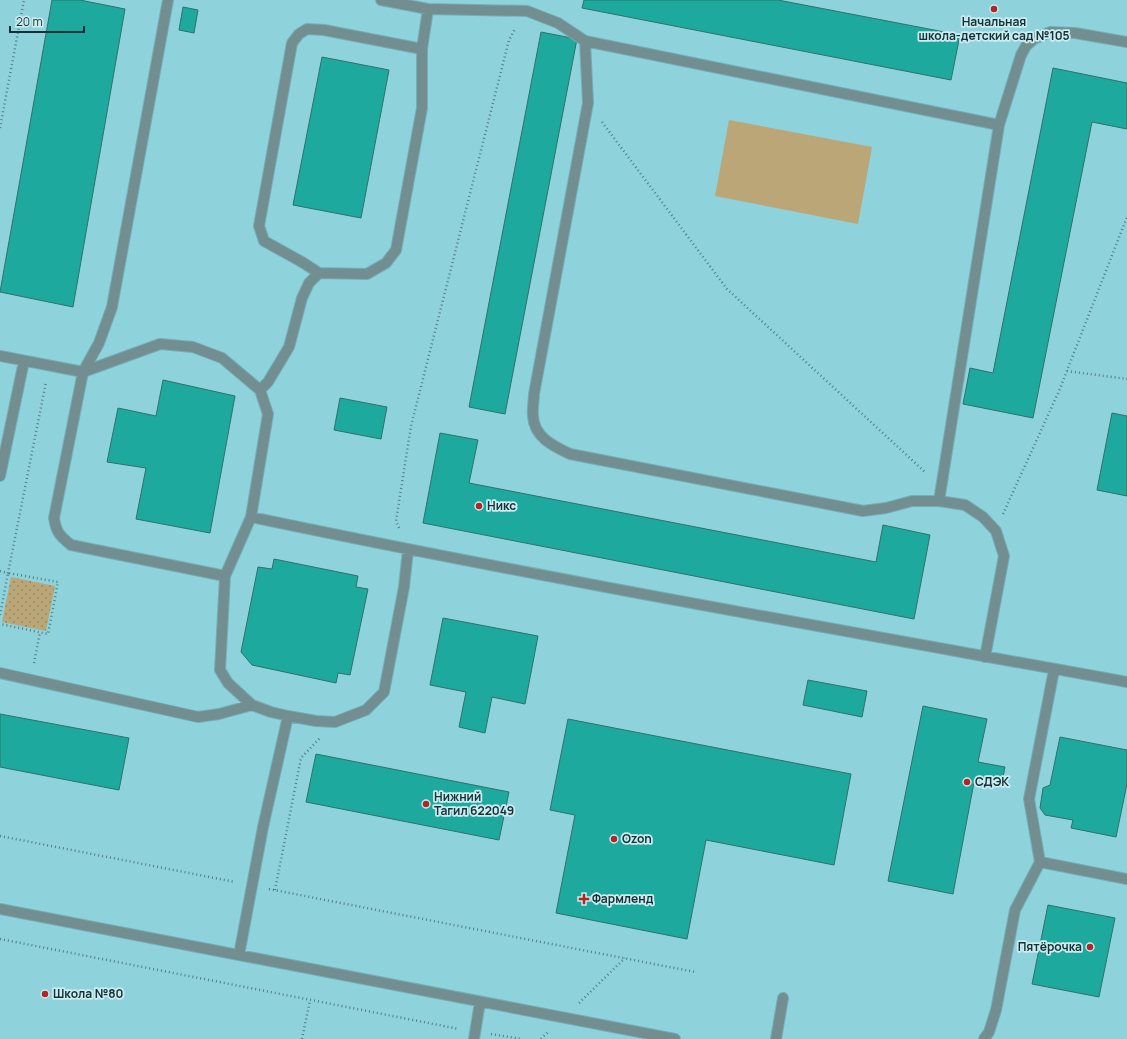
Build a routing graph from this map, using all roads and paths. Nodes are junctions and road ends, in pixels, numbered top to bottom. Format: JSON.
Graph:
{"nodes":[{"id":1,"x":24,"y":0,"type":"edge"},
{"id":2,"x":168,"y":0,"type":"edge"},
{"id":3,"x":381,"y":0,"type":"edge"},
{"id":4,"x":428,"y":9,"type":"junction"},
{"id":5,"x":526,"y":11,"type":"junction"},
{"id":6,"x":585,"y":41,"type":"junction"},
{"id":7,"x":1127,"y":42,"type":"edge"},
{"id":8,"x":422,"y":49,"type":"junction"},
{"id":9,"x":588,"y":103,"type":"junction"},
{"id":10,"x":999,"y":124,"type":"junction"},
{"id":11,"x":0,"y":128,"type":"edge"},
{"id":12,"x":1127,"y":217,"type":"edge"},
{"id":13,"x":319,"y":273,"type":"junction"},
{"id":14,"x":0,"y":356,"type":"edge"},
{"id":15,"x":24,"y":361,"type":"junction"},
{"id":16,"x":50,"y":365,"type":"junction"},
{"id":17,"x":1067,"y":371,"type":"junction"},
{"id":18,"x":83,"y":372,"type":"junction"},
{"id":19,"x":1127,"y":379,"type":"edge"},
{"id":20,"x":260,"y":390,"type":"junction"},
{"id":21,"x":0,"y":476,"type":"edge"},
{"id":22,"x":942,"y":487,"type":"junction"},
{"id":23,"x":939,"y":501,"type":"junction"},
{"id":24,"x":251,"y":517,"type":"junction"},
{"id":25,"x":996,"y":531,"type":"junction"},
{"id":26,"x":408,"y":550,"type":"junction"},
{"id":27,"x":0,"y":571,"type":"edge"},
{"id":28,"x":8,"y":573,"type":"junction"},
{"id":29,"x":225,"y":576,"type":"junction"},
{"id":30,"x":0,"y":615,"type":"edge"},
{"id":31,"x":0,"y":624,"type":"edge"},
{"id":32,"x":40,"y":632,"type":"junction"},
{"id":33,"x":985,"y":657,"type":"junction"},
{"id":34,"x":1054,"y":670,"type":"junction"},
{"id":35,"x":0,"y":673,"type":"edge"},
{"id":36,"x":30,"y":680,"type":"junction"},
{"id":37,"x":1127,"y":682,"type":"edge"},
{"id":38,"x":252,"y":705,"type":"junction"},
{"id":39,"x":288,"y":716,"type":"junction"},
{"id":40,"x":335,"y":722,"type":"junction"},
{"id":41,"x":0,"y":836,"type":"edge"},
{"id":42,"x":1040,"y":862,"type":"junction"},
{"id":43,"x":1127,"y":878,"type":"edge"},
{"id":44,"x":252,"y":885,"type":"junction"},
{"id":45,"x":275,"y":890,"type":"junction"},
{"id":46,"x":0,"y":909,"type":"edge"},
{"id":47,"x":0,"y":939,"type":"edge"},
{"id":48,"x":239,"y":955,"type":"junction"},
{"id":49,"x":625,"y":958,"type":"junction"},
{"id":50,"x":695,"y":972,"type":"dead end"},
{"id":51,"x":783,"y":998,"type":"dead end"},
{"id":52,"x":310,"y":1000,"type":"junction"},
{"id":53,"x":480,"y":1002,"type":"junction"},
{"id":54,"x":564,"y":1018,"type":"junction"},
{"id":55,"x":474,"y":1035,"type":"edge"},
{"id":56,"x":302,"y":1039,"type":"edge"},
{"id":57,"x":522,"y":1039,"type":"edge"},
{"id":58,"x":541,"y":1039,"type":"edge"},
{"id":59,"x":675,"y":1039,"type":"edge"},
{"id":60,"x":776,"y":1039,"type":"edge"},
{"id":61,"x":984,"y":1039,"type":"edge"}],
"edges":[{"from":1,"to":11,"type":"path"},
{"from":2,"to":18,"type":"street"},
{"from":3,"to":4,"type":"street"},
{"from":4,"to":5,"type":"street"},
{"from":4,"to":8,"type":"street"},
{"from":5,"to":6,"type":"street"},
{"from":5,"to":26,"type":"path"},
{"from":6,"to":9,"type":"street"},
{"from":6,"to":10,"type":"street"},
{"from":7,"to":10,"type":"street"},
{"from":8,"to":13,"type":"street"},
{"from":8,"to":13,"type":"street"},
{"from":9,"to":22,"type":"path"},
{"from":9,"to":23,"type":"street"},
{"from":10,"to":22,"type":"street"},
{"from":12,"to":17,"type":"path"},
{"from":13,"to":20,"type":"street"},
{"from":14,"to":15,"type":"street"},
{"from":15,"to":16,"type":"street"},
{"from":15,"to":21,"type":"street"},
{"from":16,"to":18,"type":"street"},
{"from":16,"to":28,"type":"path"},
{"from":17,"to":19,"type":"path"},
{"from":17,"to":25,"type":"path"},
{"from":18,"to":20,"type":"street"},
{"from":18,"to":29,"type":"street"},
{"from":20,"to":24,"type":"street"},
{"from":22,"to":23,"type":"street"},
{"from":23,"to":25,"type":"street"},
{"from":24,"to":26,"type":"street"},
{"from":24,"to":29,"type":"street"},
{"from":25,"to":33,"type":"street"},
{"from":26,"to":33,"type":"street"},
{"from":26,"to":40,"type":"street"},
{"from":27,"to":28,"type":"path"},
{"from":28,"to":30,"type":"path"},
{"from":28,"to":32,"type":"path"},
{"from":29,"to":38,"type":"street"},
{"from":31,"to":32,"type":"path"},
{"from":32,"to":36,"type":"path"},
{"from":33,"to":34,"type":"street"},
{"from":34,"to":37,"type":"street"},
{"from":34,"to":42,"type":"street"},
{"from":35,"to":36,"type":"street"},
{"from":36,"to":38,"type":"street"},
{"from":38,"to":39,"type":"street"},
{"from":39,"to":40,"type":"street"},
{"from":39,"to":44,"type":"street"},
{"from":40,"to":45,"type":"path"},
{"from":41,"to":44,"type":"path"},
{"from":42,"to":43,"type":"street"},
{"from":42,"to":61,"type":"street"},
{"from":44,"to":45,"type":"path"},
{"from":44,"to":48,"type":"street"},
{"from":45,"to":49,"type":"path"},
{"from":46,"to":48,"type":"street"},
{"from":47,"to":52,"type":"path"},
{"from":48,"to":53,"type":"street"},
{"from":49,"to":50,"type":"path"},
{"from":49,"to":54,"type":"path"},
{"from":51,"to":60,"type":"street"},
{"from":52,"to":55,"type":"path"},
{"from":52,"to":56,"type":"path"},
{"from":53,"to":54,"type":"street"},
{"from":53,"to":55,"type":"street"},
{"from":54,"to":58,"type":"path"},
{"from":54,"to":59,"type":"street"},
{"from":55,"to":57,"type":"path"}]}
